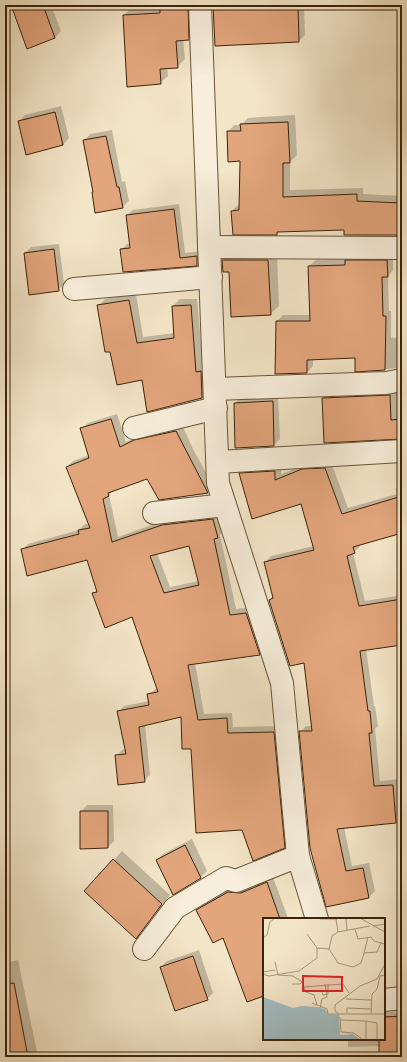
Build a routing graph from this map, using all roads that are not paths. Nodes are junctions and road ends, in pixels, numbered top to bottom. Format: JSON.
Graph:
{"nodes":[{"id":1,"x":200,"y":5,"type":"edge"},
{"id":2,"x":209,"y":247,"type":"junction"},
{"id":3,"x":402,"y":248,"type":"edge"},
{"id":4,"x":211,"y":278,"type":"junction"},
{"id":5,"x":74,"y":289,"type":"dead end"},
{"id":6,"x":402,"y":380,"type":"edge"},
{"id":7,"x":215,"y":398,"type":"junction"},
{"id":8,"x":134,"y":428,"type":"dead end"},
{"id":9,"x":402,"y":451,"type":"edge"},
{"id":10,"x":218,"y":462,"type":"junction"},
{"id":11,"x":225,"y":505,"type":"junction"},
{"id":12,"x":154,"y":513,"type":"dead end"},
{"id":13,"x":298,"y":856,"type":"junction"},
{"id":14,"x":317,"y":918,"type":"edge"},
{"id":15,"x":144,"y":949,"type":"dead end"},
{"id":16,"x":402,"y":998,"type":"edge"},
{"id":17,"x":385,"y":1000,"type":"edge"}],
"edges":[{"from":1,"to":2,"type":"street"},
{"from":2,"to":3,"type":"street"},
{"from":2,"to":4,"type":"street"},
{"from":4,"to":5,"type":"street"},
{"from":4,"to":7,"type":"street"},
{"from":6,"to":7,"type":"street"},
{"from":7,"to":8,"type":"street"},
{"from":7,"to":10,"type":"street"},
{"from":9,"to":10,"type":"street"},
{"from":10,"to":11,"type":"street"},
{"from":11,"to":12,"type":"street"},
{"from":11,"to":13,"type":"street"},
{"from":13,"to":14,"type":"street"},
{"from":13,"to":15,"type":"street"},
{"from":16,"to":17,"type":"street"}]}
